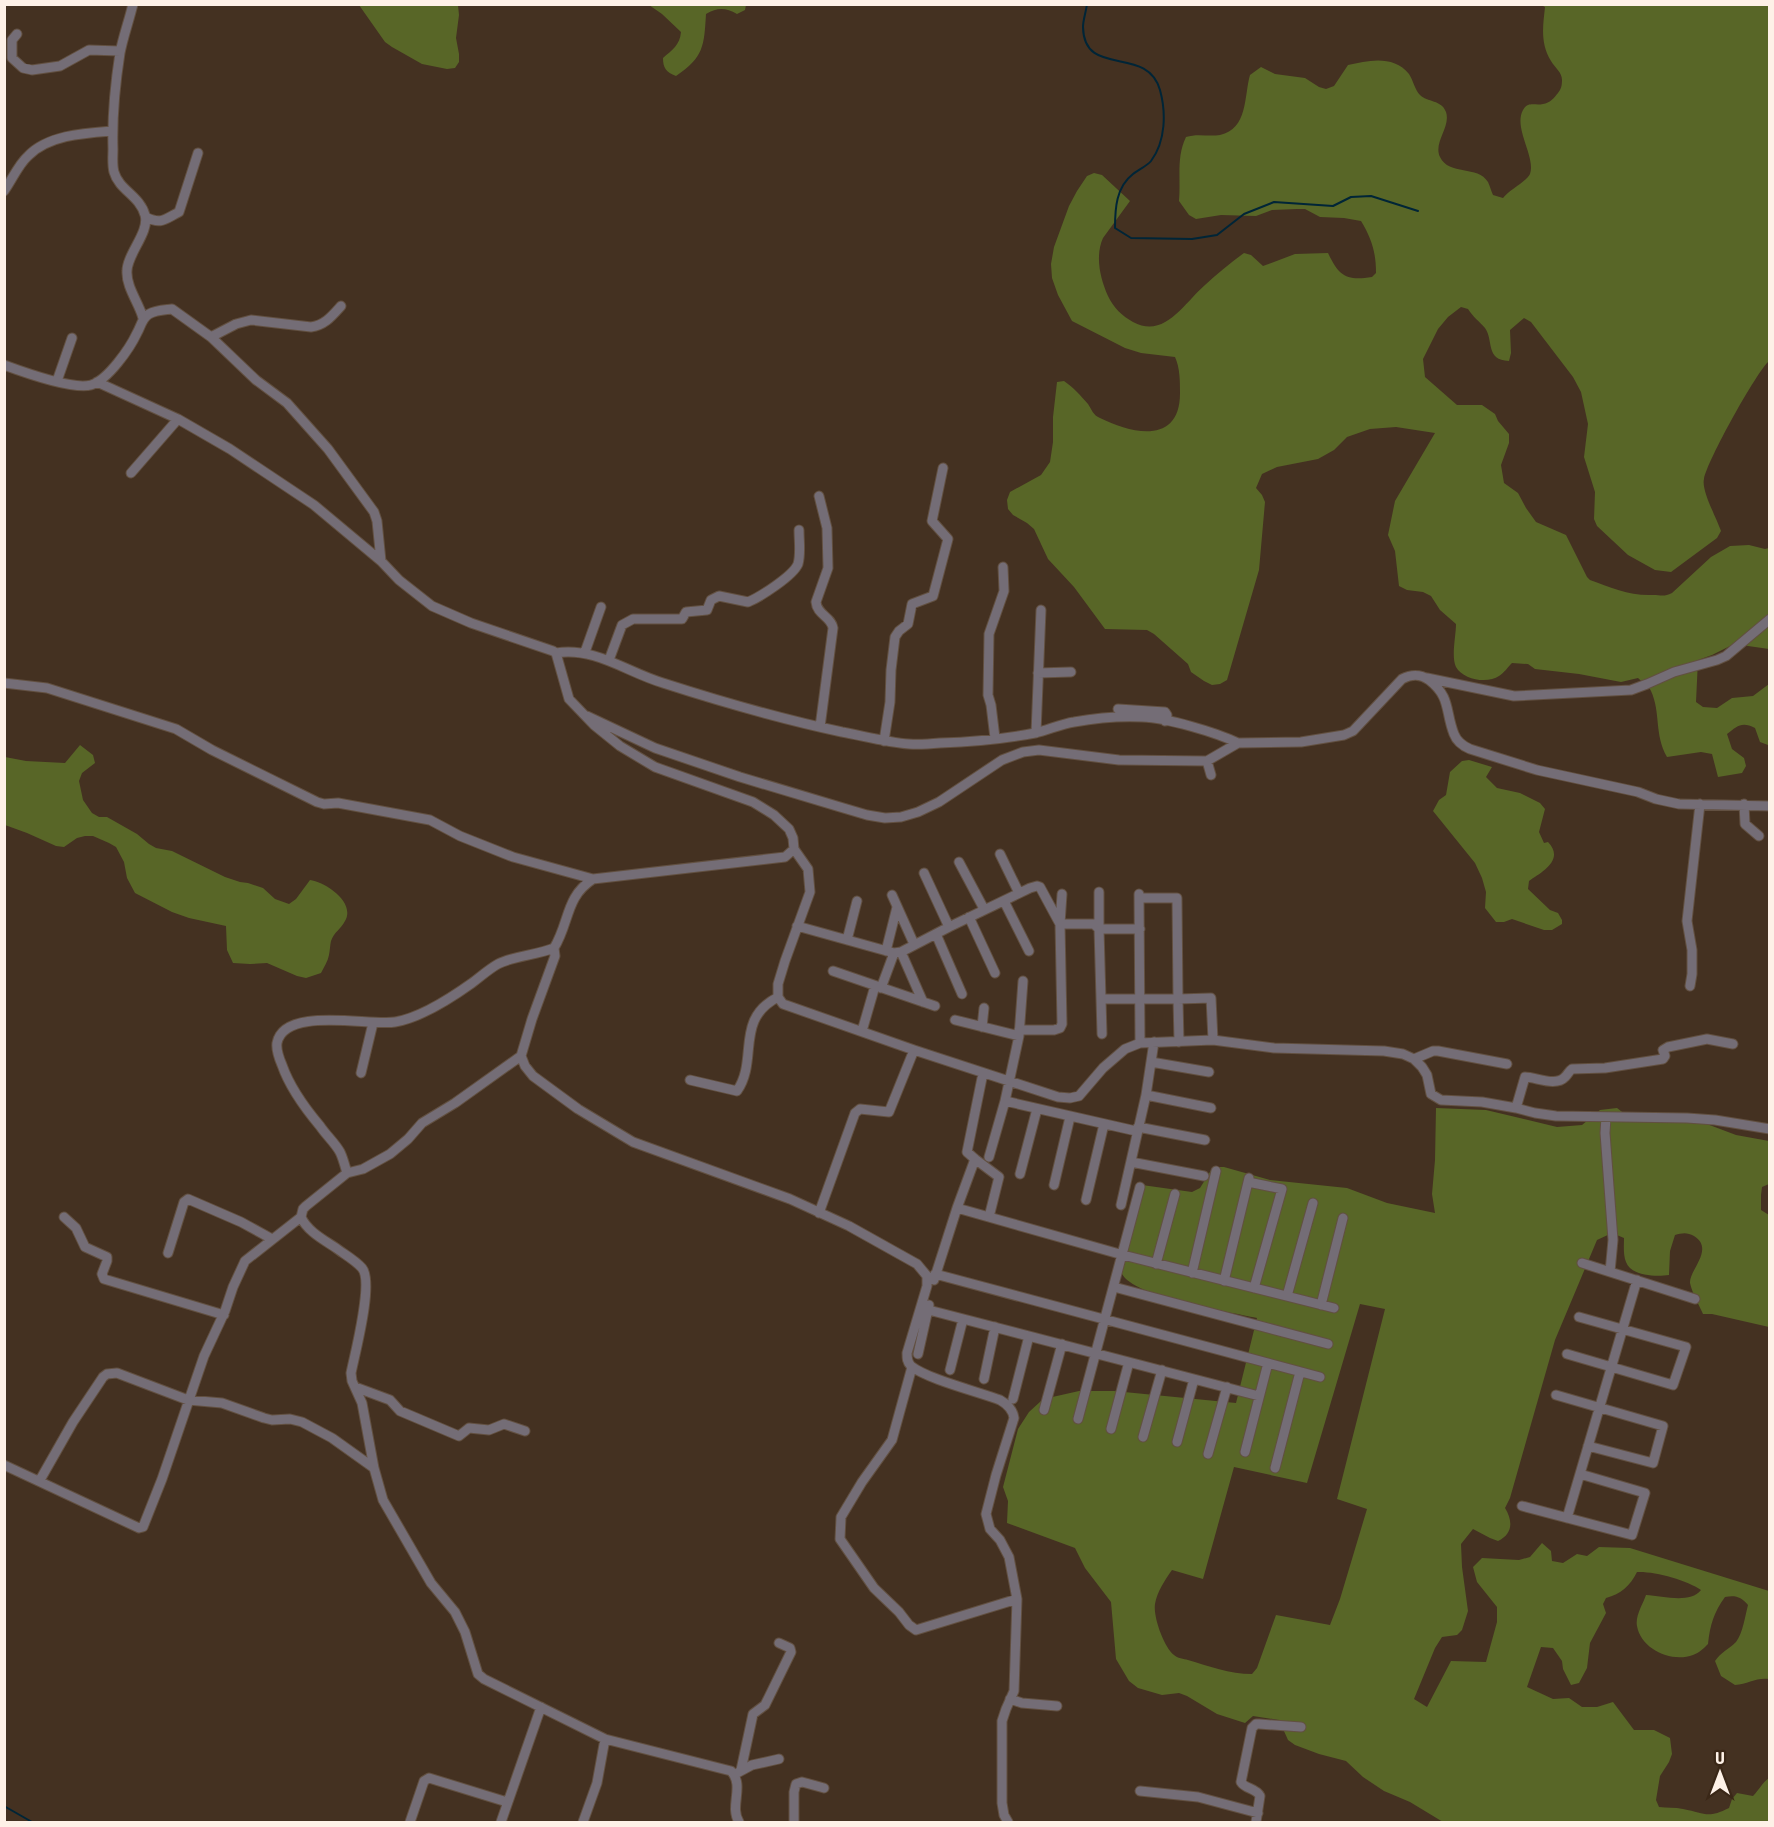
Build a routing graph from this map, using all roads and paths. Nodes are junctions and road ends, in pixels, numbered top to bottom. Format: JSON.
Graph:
{"nodes":[{"id":1,"x":133,"y":4,"type":"edge"},
{"id":2,"x":17,"y":34,"type":"dead end"},
{"id":3,"x":120,"y":51,"type":"junction"},
{"id":4,"x":112,"y":130,"type":"junction"},
{"id":5,"x":198,"y":153,"type":"dead end"},
{"id":6,"x":4,"y":191,"type":"edge"},
{"id":7,"x":146,"y":217,"type":"junction"},
{"id":8,"x":341,"y":306,"type":"dead end"},
{"id":9,"x":143,"y":318,"type":"junction"},
{"id":10,"x":211,"y":337,"type":"junction"},
{"id":11,"x":72,"y":338,"type":"dead end"},
{"id":12,"x":4,"y":365,"type":"edge"},
{"id":13,"x":57,"y":381,"type":"junction"},
{"id":14,"x":98,"y":382,"type":"junction"},
{"id":15,"x":178,"y":418,"type":"junction"},
{"id":16,"x":942,"y":468,"type":"dead end"},
{"id":17,"x":132,"y":473,"type":"dead end"},
{"id":18,"x":819,"y":496,"type":"dead end"},
{"id":19,"x":799,"y":530,"type":"dead end"},
{"id":20,"x":381,"y":561,"type":"junction"},
{"id":21,"x":1003,"y":567,"type":"dead end"},
{"id":22,"x":601,"y":607,"type":"dead end"},
{"id":23,"x":1041,"y":610,"type":"dead end"},
{"id":24,"x":1770,"y":619,"type":"edge"},
{"id":25,"x":585,"y":652,"type":"junction"},
{"id":26,"x":556,"y":653,"type":"junction"},
{"id":27,"x":609,"y":660,"type":"junction"},
{"id":28,"x":1071,"y":672,"type":"dead end"},
{"id":29,"x":1038,"y":673,"type":"junction"},
{"id":30,"x":1424,"y":677,"type":"junction"},
{"id":31,"x":4,"y":683,"type":"edge"},
{"id":32,"x":1118,"y":708,"type":"dead end"},
{"id":33,"x":1143,"y":713,"type":"junction"},
{"id":34,"x":585,"y":715,"type":"junction"},
{"id":35,"x":820,"y":727,"type":"junction"},
{"id":36,"x":1036,"y":733,"type":"junction"},
{"id":37,"x":994,"y":738,"type":"junction"},
{"id":38,"x":884,"y":741,"type":"junction"},
{"id":39,"x":1238,"y":743,"type":"junction"},
{"id":40,"x":1208,"y":761,"type":"junction"},
{"id":41,"x":1211,"y":775,"type":"dead end"},
{"id":42,"x":1700,"y":804,"type":"junction"},
{"id":43,"x":1744,"y":804,"type":"junction"},
{"id":44,"x":1770,"y":806,"type":"edge"},
{"id":45,"x":1759,"y":836,"type":"dead end"},
{"id":46,"x":794,"y":849,"type":"junction"},
{"id":47,"x":1000,"y":854,"type":"dead end"},
{"id":48,"x":959,"y":862,"type":"dead end"},
{"id":49,"x":924,"y":873,"type":"dead end"},
{"id":50,"x":593,"y":879,"type":"junction"},
{"id":51,"x":1099,"y":892,"type":"dead end"},
{"id":52,"x":1019,"y":893,"type":"junction"},
{"id":53,"x":1062,"y":894,"type":"dead end"},
{"id":54,"x":892,"y":895,"type":"dead end"},
{"id":55,"x":857,"y":901,"type":"dead end"},
{"id":56,"x":1004,"y":901,"type":"junction"},
{"id":57,"x":897,"y":907,"type":"junction"},
{"id":58,"x":984,"y":909,"type":"junction"},
{"id":59,"x":969,"y":917,"type":"junction"},
{"id":60,"x":1060,"y":924,"type":"junction"},
{"id":61,"x":797,"y":926,"type":"junction"},
{"id":62,"x":949,"y":927,"type":"junction"},
{"id":63,"x":1099,"y":929,"type":"junction"},
{"id":64,"x":1140,"y":929,"type":"junction"},
{"id":65,"x":936,"y":934,"type":"junction"},
{"id":66,"x":847,"y":940,"type":"junction"},
{"id":67,"x":914,"y":944,"type":"junction"},
{"id":68,"x":554,"y":948,"type":"junction"},
{"id":69,"x":1029,"y":951,"type":"dead end"},
{"id":70,"x":894,"y":952,"type":"junction"},
{"id":71,"x":833,"y":971,"type":"dead end"},
{"id":72,"x":995,"y":973,"type":"dead end"},
{"id":73,"x":1023,"y":981,"type":"dead end"},
{"id":74,"x":1690,"y":986,"type":"dead end"},
{"id":75,"x":878,"y":987,"type":"junction"},
{"id":76,"x":962,"y":994,"type":"dead end"},
{"id":77,"x":778,"y":997,"type":"junction"},
{"id":78,"x":1101,"y":999,"type":"junction"},
{"id":79,"x":1178,"y":999,"type":"junction"},
{"id":80,"x":1141,"y":1000,"type":"junction"},
{"id":81,"x":923,"y":1002,"type":"junction"},
{"id":82,"x":935,"y":1006,"type":"dead end"},
{"id":83,"x":984,"y":1008,"type":"dead end"},
{"id":84,"x":955,"y":1020,"type":"dead end"},
{"id":85,"x":373,"y":1023,"type":"junction"},
{"id":86,"x":982,"y":1027,"type":"junction"},
{"id":87,"x":862,"y":1031,"type":"junction"},
{"id":88,"x":1019,"y":1033,"type":"junction"},
{"id":89,"x":1102,"y":1034,"type":"dead end"},
{"id":90,"x":1213,"y":1040,"type":"junction"},
{"id":91,"x":1154,"y":1042,"type":"junction"},
{"id":92,"x":1179,"y":1042,"type":"junction"},
{"id":93,"x":1140,"y":1043,"type":"junction"},
{"id":94,"x":1733,"y":1044,"type":"dead end"},
{"id":95,"x":914,"y":1050,"type":"junction"},
{"id":96,"x":520,"y":1056,"type":"junction"},
{"id":97,"x":1414,"y":1059,"type":"junction"},
{"id":98,"x":1151,"y":1062,"type":"junction"},
{"id":99,"x":1507,"y":1064,"type":"dead end"},
{"id":100,"x":1209,"y":1072,"type":"dead end"},
{"id":101,"x":361,"y":1073,"type":"dead end"},
{"id":102,"x":983,"y":1073,"type":"junction"},
{"id":103,"x":690,"y":1080,"type":"dead end"},
{"id":104,"x":1009,"y":1081,"type":"junction"},
{"id":105,"x":1146,"y":1095,"type":"junction"},
{"id":106,"x":1005,"y":1101,"type":"junction"},
{"id":107,"x":1211,"y":1108,"type":"dead end"},
{"id":108,"x":1516,"y":1108,"type":"junction"},
{"id":109,"x":1036,"y":1109,"type":"junction"},
{"id":110,"x":1070,"y":1117,"type":"junction"},
{"id":111,"x":1606,"y":1117,"type":"junction"},
{"id":112,"x":1104,"y":1124,"type":"junction"},
{"id":113,"x":1137,"y":1129,"type":"junction"},
{"id":114,"x":1770,"y":1129,"type":"edge"},
{"id":115,"x":1205,"y":1140,"type":"dead end"},
{"id":116,"x":989,"y":1156,"type":"dead end"},
{"id":117,"x":975,"y":1159,"type":"junction"},
{"id":118,"x":1131,"y":1162,"type":"junction"},
{"id":119,"x":1216,"y":1172,"type":"dead end"},
{"id":120,"x":347,"y":1173,"type":"junction"},
{"id":121,"x":1020,"y":1174,"type":"dead end"},
{"id":122,"x":1204,"y":1176,"type":"dead end"},
{"id":123,"x":1054,"y":1185,"type":"dead end"},
{"id":124,"x":1140,"y":1187,"type":"dead end"},
{"id":125,"x":1175,"y":1194,"type":"dead end"},
{"id":126,"x":1086,"y":1200,"type":"dead end"},
{"id":127,"x":1313,"y":1203,"type":"dead end"},
{"id":128,"x":1121,"y":1204,"type":"dead end"},
{"id":129,"x":957,"y":1208,"type":"junction"},
{"id":130,"x":819,"y":1212,"type":"junction"},
{"id":131,"x":64,"y":1217,"type":"dead end"},
{"id":132,"x":301,"y":1217,"type":"junction"},
{"id":133,"x":989,"y":1217,"type":"junction"},
{"id":134,"x":1343,"y":1218,"type":"dead end"},
{"id":135,"x":272,"y":1239,"type":"junction"},
{"id":136,"x":168,"y":1253,"type":"dead end"},
{"id":137,"x":1123,"y":1255,"type":"junction"},
{"id":138,"x":1582,"y":1263,"type":"dead end"},
{"id":139,"x":1156,"y":1264,"type":"junction"},
{"id":140,"x":1610,"y":1272,"type":"junction"},
{"id":141,"x":1192,"y":1273,"type":"junction"},
{"id":142,"x":935,"y":1274,"type":"junction"},
{"id":143,"x":1637,"y":1280,"type":"junction"},
{"id":144,"x":1224,"y":1281,"type":"junction"},
{"id":145,"x":1114,"y":1287,"type":"junction"},
{"id":146,"x":1254,"y":1288,"type":"junction"},
{"id":147,"x":1287,"y":1296,"type":"junction"},
{"id":148,"x":1695,"y":1299,"type":"dead end"},
{"id":149,"x":1321,"y":1305,"type":"junction"},
{"id":150,"x":1334,"y":1308,"type":"dead end"},
{"id":151,"x":924,"y":1309,"type":"junction"},
{"id":152,"x":224,"y":1315,"type":"junction"},
{"id":153,"x":1579,"y":1317,"type":"dead end"},
{"id":154,"x":963,"y":1319,"type":"junction"},
{"id":155,"x":1105,"y":1320,"type":"junction"},
{"id":156,"x":995,"y":1327,"type":"junction"},
{"id":157,"x":1623,"y":1329,"type":"junction"},
{"id":158,"x":1029,"y":1336,"type":"junction"},
{"id":159,"x":1062,"y":1344,"type":"junction"},
{"id":160,"x":1328,"y":1344,"type":"dead end"},
{"id":161,"x":1095,"y":1353,"type":"junction"},
{"id":162,"x":918,"y":1354,"type":"dead end"},
{"id":163,"x":1567,"y":1354,"type":"dead end"},
{"id":164,"x":1129,"y":1362,"type":"junction"},
{"id":165,"x":1268,"y":1363,"type":"junction"},
{"id":166,"x":1612,"y":1366,"type":"junction"},
{"id":167,"x":912,"y":1367,"type":"junction"},
{"id":168,"x":950,"y":1370,"type":"dead end"},
{"id":169,"x":1161,"y":1370,"type":"junction"},
{"id":170,"x":1300,"y":1372,"type":"junction"},
{"id":171,"x":1320,"y":1377,"type":"dead end"},
{"id":172,"x":984,"y":1379,"type":"dead end"},
{"id":173,"x":1194,"y":1379,"type":"junction"},
{"id":174,"x":355,"y":1387,"type":"junction"},
{"id":175,"x":1227,"y":1387,"type":"junction"},
{"id":176,"x":1556,"y":1395,"type":"dead end"},
{"id":177,"x":1259,"y":1396,"type":"junction"},
{"id":178,"x":1013,"y":1399,"type":"dead end"},
{"id":179,"x":188,"y":1400,"type":"junction"},
{"id":180,"x":1599,"y":1408,"type":"junction"},
{"id":181,"x":1044,"y":1410,"type":"dead end"},
{"id":182,"x":1078,"y":1419,"type":"dead end"},
{"id":183,"x":1111,"y":1429,"type":"dead end"},
{"id":184,"x":525,"y":1431,"type":"dead end"},
{"id":185,"x":1143,"y":1437,"type":"dead end"},
{"id":186,"x":1177,"y":1442,"type":"dead end"},
{"id":187,"x":1588,"y":1446,"type":"junction"},
{"id":188,"x":1245,"y":1452,"type":"dead end"},
{"id":189,"x":1208,"y":1455,"type":"dead end"},
{"id":190,"x":4,"y":1465,"type":"edge"},
{"id":191,"x":374,"y":1468,"type":"junction"},
{"id":192,"x":1275,"y":1468,"type":"dead end"},
{"id":193,"x":1580,"y":1474,"type":"junction"},
{"id":194,"x":40,"y":1480,"type":"junction"},
{"id":195,"x":1522,"y":1506,"type":"dead end"},
{"id":196,"x":1567,"y":1518,"type":"junction"},
{"id":197,"x":1017,"y":1599,"type":"junction"},
{"id":198,"x":778,"y":1643,"type":"dead end"},
{"id":199,"x":1010,"y":1699,"type":"junction"},
{"id":200,"x":1057,"y":1706,"type":"dead end"},
{"id":201,"x":541,"y":1707,"type":"junction"},
{"id":202,"x":1301,"y":1727,"type":"dead end"},
{"id":203,"x":605,"y":1739,"type":"junction"},
{"id":204,"x":779,"y":1759,"type":"dead end"},
{"id":205,"x":738,"y":1772,"type":"junction"},
{"id":206,"x":824,"y":1788,"type":"dead end"},
{"id":207,"x":1140,"y":1791,"type":"dead end"},
{"id":208,"x":507,"y":1803,"type":"junction"},
{"id":209,"x":1257,"y":1818,"type":"edge"},
{"id":210,"x":410,"y":1822,"type":"edge"},
{"id":211,"x":501,"y":1822,"type":"edge"},
{"id":212,"x":583,"y":1822,"type":"edge"},
{"id":213,"x":739,"y":1822,"type":"edge"},
{"id":214,"x":794,"y":1822,"type":"edge"},
{"id":215,"x":1008,"y":1822,"type":"edge"}],
"edges":[{"from":1,"to":3,"type":"street"},
{"from":2,"to":3,"type":"street"},
{"from":3,"to":4,"type":"street"},
{"from":4,"to":6,"type":"street"},
{"from":4,"to":7,"type":"street"},
{"from":5,"to":7,"type":"street"},
{"from":7,"to":9,"type":"street"},
{"from":8,"to":10,"type":"street"},
{"from":9,"to":10,"type":"street"},
{"from":9,"to":14,"type":"street"},
{"from":10,"to":20,"type":"street"},
{"from":11,"to":13,"type":"street"},
{"from":12,"to":13,"type":"street"},
{"from":13,"to":14,"type":"street"},
{"from":14,"to":15,"type":"street"},
{"from":15,"to":17,"type":"street"},
{"from":15,"to":20,"type":"street"},
{"from":16,"to":38,"type":"street"},
{"from":18,"to":35,"type":"street"},
{"from":19,"to":27,"type":"street"},
{"from":20,"to":26,"type":"street"},
{"from":21,"to":37,"type":"street"},
{"from":22,"to":25,"type":"street"},
{"from":23,"to":29,"type":"street"},
{"from":24,"to":30,"type":"street"},
{"from":25,"to":26,"type":"street"},
{"from":25,"to":27,"type":"street"},
{"from":26,"to":34,"type":"street"},
{"from":27,"to":35,"type":"street"},
{"from":28,"to":29,"type":"street"},
{"from":29,"to":36,"type":"street"},
{"from":30,"to":39,"type":"street"},
{"from":30,"to":42,"type":"street"},
{"from":31,"to":50,"type":"street"},
{"from":32,"to":33,"type":"street"},
{"from":33,"to":36,"type":"street"},
{"from":33,"to":39,"type":"street"},
{"from":34,"to":40,"type":"street"},
{"from":34,"to":46,"type":"street"},
{"from":35,"to":38,"type":"street"},
{"from":36,"to":37,"type":"street"},
{"from":37,"to":38,"type":"street"},
{"from":39,"to":40,"type":"street"},
{"from":40,"to":41,"type":"street"},
{"from":42,"to":43,"type":"street"},
{"from":42,"to":74,"type":"street"},
{"from":43,"to":44,"type":"street"},
{"from":43,"to":45,"type":"street"},
{"from":46,"to":50,"type":"street"},
{"from":46,"to":61,"type":"street"},
{"from":47,"to":52,"type":"street"},
{"from":48,"to":58,"type":"street"},
{"from":49,"to":62,"type":"street"},
{"from":50,"to":68,"type":"street"},
{"from":51,"to":63,"type":"street"},
{"from":52,"to":56,"type":"street"},
{"from":52,"to":60,"type":"street"},
{"from":53,"to":60,"type":"street"},
{"from":54,"to":57,"type":"street"},
{"from":55,"to":66,"type":"street"},
{"from":56,"to":58,"type":"street"},
{"from":56,"to":69,"type":"street"},
{"from":57,"to":67,"type":"street"},
{"from":57,"to":70,"type":"street"},
{"from":58,"to":59,"type":"street"},
{"from":59,"to":62,"type":"street"},
{"from":59,"to":72,"type":"street"},
{"from":60,"to":63,"type":"street"},
{"from":60,"to":88,"type":"street"},
{"from":61,"to":66,"type":"street"},
{"from":61,"to":77,"type":"street"},
{"from":62,"to":65,"type":"street"},
{"from":63,"to":64,"type":"street"},
{"from":63,"to":78,"type":"street"},
{"from":64,"to":79,"type":"street"},
{"from":64,"to":80,"type":"street"},
{"from":65,"to":67,"type":"street"},
{"from":65,"to":76,"type":"street"},
{"from":66,"to":70,"type":"street"},
{"from":67,"to":70,"type":"street"},
{"from":68,"to":85,"type":"street"},
{"from":68,"to":96,"type":"street"},
{"from":70,"to":75,"type":"street"},
{"from":70,"to":81,"type":"street"},
{"from":71,"to":75,"type":"street"},
{"from":73,"to":88,"type":"street"},
{"from":75,"to":81,"type":"street"},
{"from":75,"to":87,"type":"street"},
{"from":77,"to":87,"type":"street"},
{"from":77,"to":103,"type":"street"},
{"from":78,"to":80,"type":"street"},
{"from":78,"to":89,"type":"street"},
{"from":79,"to":80,"type":"street"},
{"from":79,"to":90,"type":"street"},
{"from":79,"to":92,"type":"street"},
{"from":80,"to":93,"type":"street"},
{"from":81,"to":82,"type":"street"},
{"from":83,"to":86,"type":"street"},
{"from":84,"to":86,"type":"street"},
{"from":85,"to":101,"type":"street"},
{"from":85,"to":120,"type":"street"},
{"from":86,"to":88,"type":"street"},
{"from":87,"to":95,"type":"street"},
{"from":88,"to":104,"type":"street"},
{"from":90,"to":92,"type":"street"},
{"from":90,"to":97,"type":"street"},
{"from":91,"to":92,"type":"street"},
{"from":91,"to":93,"type":"street"},
{"from":91,"to":98,"type":"street"},
{"from":93,"to":104,"type":"street"},
{"from":94,"to":108,"type":"street"},
{"from":95,"to":102,"type":"street"},
{"from":95,"to":130,"type":"street"},
{"from":96,"to":120,"type":"street"},
{"from":96,"to":130,"type":"street"},
{"from":97,"to":99,"type":"street"},
{"from":97,"to":108,"type":"street"},
{"from":98,"to":100,"type":"street"},
{"from":98,"to":105,"type":"street"},
{"from":102,"to":104,"type":"street"},
{"from":102,"to":117,"type":"street"},
{"from":104,"to":106,"type":"street"},
{"from":105,"to":107,"type":"street"},
{"from":105,"to":113,"type":"street"},
{"from":106,"to":109,"type":"street"},
{"from":106,"to":116,"type":"street"},
{"from":108,"to":111,"type":"street"},
{"from":109,"to":110,"type":"street"},
{"from":109,"to":121,"type":"street"},
{"from":110,"to":112,"type":"street"},
{"from":110,"to":123,"type":"street"},
{"from":111,"to":114,"type":"street"},
{"from":111,"to":140,"type":"street"},
{"from":112,"to":113,"type":"street"},
{"from":112,"to":126,"type":"street"},
{"from":113,"to":115,"type":"street"},
{"from":113,"to":118,"type":"street"},
{"from":117,"to":129,"type":"street"},
{"from":117,"to":133,"type":"street"},
{"from":118,"to":122,"type":"street"},
{"from":118,"to":128,"type":"street"},
{"from":119,"to":141,"type":"street"},
{"from":120,"to":132,"type":"street"},
{"from":124,"to":137,"type":"street"},
{"from":125,"to":139,"type":"street"},
{"from":127,"to":147,"type":"street"},
{"from":129,"to":133,"type":"street"},
{"from":129,"to":142,"type":"street"},
{"from":130,"to":151,"type":"street"},
{"from":131,"to":152,"type":"street"},
{"from":132,"to":135,"type":"street"},
{"from":132,"to":174,"type":"street"},
{"from":133,"to":137,"type":"street"},
{"from":134,"to":149,"type":"street"},
{"from":135,"to":136,"type":"street"},
{"from":135,"to":152,"type":"street"},
{"from":137,"to":139,"type":"street"},
{"from":137,"to":145,"type":"street"},
{"from":138,"to":140,"type":"street"},
{"from":139,"to":141,"type":"street"},
{"from":140,"to":143,"type":"street"},
{"from":141,"to":144,"type":"street"},
{"from":142,"to":151,"type":"street"},
{"from":142,"to":155,"type":"street"},
{"from":143,"to":148,"type":"street"},
{"from":143,"to":157,"type":"street"},
{"from":144,"to":146,"type":"street"},
{"from":144,"to":146,"type":"street"},
{"from":145,"to":155,"type":"street"},
{"from":145,"to":160,"type":"street"},
{"from":146,"to":147,"type":"street"},
{"from":147,"to":149,"type":"street"},
{"from":149,"to":150,"type":"street"},
{"from":151,"to":154,"type":"street"},
{"from":151,"to":162,"type":"street"},
{"from":151,"to":167,"type":"street"},
{"from":152,"to":179,"type":"street"},
{"from":153,"to":157,"type":"street"},
{"from":154,"to":156,"type":"street"},
{"from":154,"to":168,"type":"street"},
{"from":155,"to":161,"type":"street"},
{"from":155,"to":165,"type":"street"},
{"from":156,"to":158,"type":"street"},
{"from":156,"to":172,"type":"street"},
{"from":157,"to":166,"type":"street"},
{"from":157,"to":166,"type":"street"},
{"from":158,"to":159,"type":"street"},
{"from":158,"to":178,"type":"street"},
{"from":159,"to":161,"type":"street"},
{"from":159,"to":181,"type":"street"},
{"from":161,"to":164,"type":"street"},
{"from":161,"to":182,"type":"street"},
{"from":163,"to":166,"type":"street"},
{"from":164,"to":169,"type":"street"},
{"from":164,"to":183,"type":"street"},
{"from":165,"to":170,"type":"street"},
{"from":165,"to":177,"type":"street"},
{"from":166,"to":180,"type":"street"},
{"from":167,"to":197,"type":"street"},
{"from":167,"to":197,"type":"street"},
{"from":169,"to":173,"type":"street"},
{"from":169,"to":185,"type":"street"},
{"from":170,"to":171,"type":"street"},
{"from":170,"to":192,"type":"street"},
{"from":173,"to":175,"type":"street"},
{"from":173,"to":186,"type":"street"},
{"from":174,"to":184,"type":"street"},
{"from":174,"to":191,"type":"street"},
{"from":175,"to":177,"type":"street"},
{"from":175,"to":189,"type":"street"},
{"from":176,"to":180,"type":"street"},
{"from":177,"to":188,"type":"street"},
{"from":179,"to":191,"type":"street"},
{"from":179,"to":194,"type":"street"},
{"from":179,"to":194,"type":"street"},
{"from":180,"to":187,"type":"street"},
{"from":180,"to":187,"type":"street"},
{"from":187,"to":193,"type":"street"},
{"from":190,"to":194,"type":"street"},
{"from":191,"to":201,"type":"street"},
{"from":193,"to":196,"type":"street"},
{"from":193,"to":196,"type":"street"},
{"from":195,"to":196,"type":"street"},
{"from":197,"to":199,"type":"street"},
{"from":198,"to":205,"type":"street"},
{"from":199,"to":200,"type":"street"},
{"from":199,"to":215,"type":"street"},
{"from":201,"to":203,"type":"street"},
{"from":201,"to":208,"type":"street"},
{"from":202,"to":209,"type":"street"},
{"from":203,"to":205,"type":"street"},
{"from":203,"to":212,"type":"street"},
{"from":204,"to":205,"type":"street"},
{"from":205,"to":213,"type":"street"},
{"from":206,"to":214,"type":"street"},
{"from":207,"to":209,"type":"street"},
{"from":208,"to":210,"type":"street"},
{"from":208,"to":211,"type":"street"}]}
